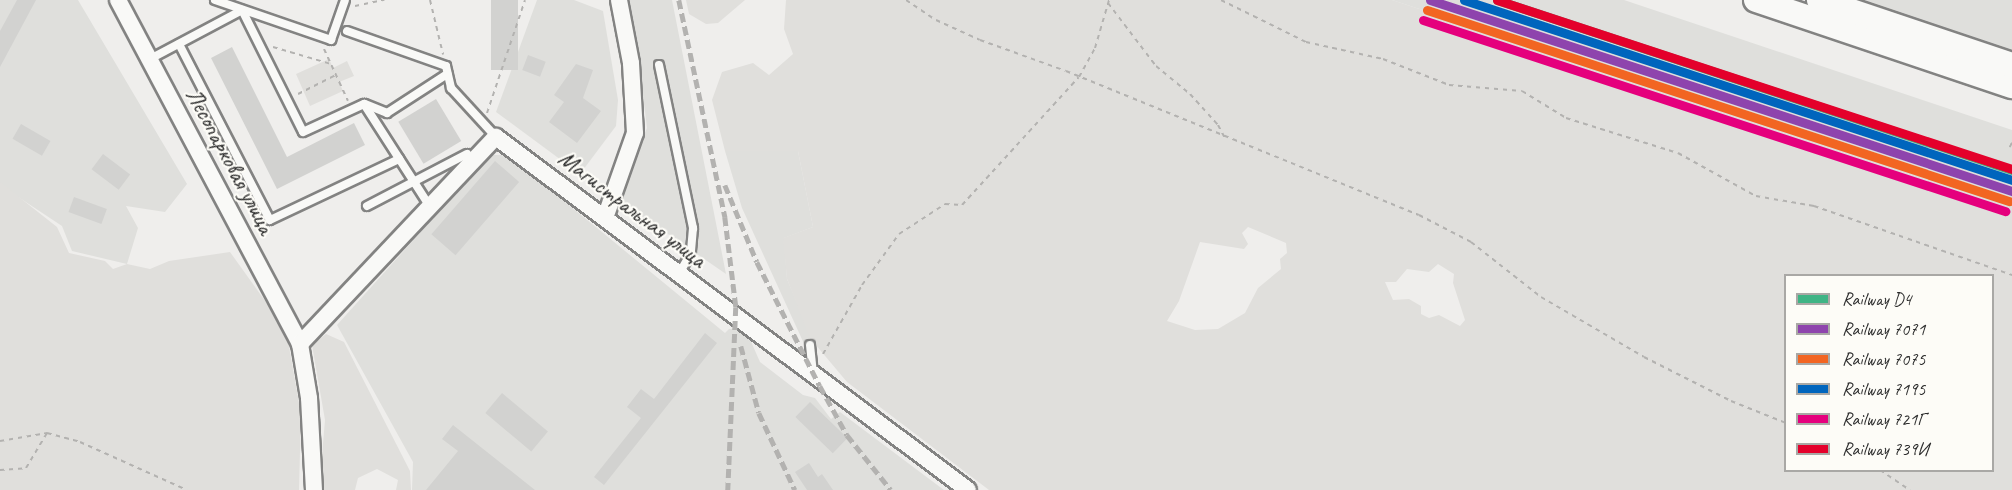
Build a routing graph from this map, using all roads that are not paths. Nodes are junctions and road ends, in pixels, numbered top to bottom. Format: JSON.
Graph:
{"nodes":[{"id":1,"x":118,"y":0,"type":"edge"},
{"id":2,"x":215,"y":0,"type":"edge"},
{"id":3,"x":345,"y":0,"type":"edge"},
{"id":4,"x":619,"y":0,"type":"edge"},
{"id":5,"x":1756,"y":0,"type":"edge"},
{"id":6,"x":1819,"y":0,"type":"edge"},
{"id":7,"x":242,"y":10,"type":"junction"},
{"id":8,"x":347,"y":31,"type":"dead end"},
{"id":9,"x":179,"y":44,"type":"junction"},
{"id":10,"x":150,"y":60,"type":"junction"},
{"id":11,"x":2012,"y":65,"type":"edge"},
{"id":12,"x":659,"y":66,"type":"dead end"},
{"id":13,"x":446,"y":70,"type":"junction"},
{"id":14,"x":2012,"y":86,"type":"edge"},
{"id":15,"x":364,"y":104,"type":"junction"},
{"id":16,"x":489,"y":132,"type":"junction"},
{"id":17,"x":467,"y":154,"type":"dead end"},
{"id":18,"x":399,"y":159,"type":"junction"},
{"id":19,"x":414,"y":182,"type":"junction"},
{"id":20,"x":367,"y":206,"type":"dead end"},
{"id":21,"x":430,"y":207,"type":"junction"},
{"id":22,"x":604,"y":218,"type":"junction"},
{"id":23,"x":680,"y":274,"type":"junction"},
{"id":24,"x":300,"y":344,"type":"junction"},
{"id":25,"x":810,"y":345,"type":"dead end"},
{"id":26,"x":813,"y":374,"type":"junction"},
{"id":27,"x":314,"y":490,"type":"edge"},
{"id":28,"x":969,"y":490,"type":"edge"}],
"edges":[{"from":1,"to":10,"type":"street","name":"Лесопарковая улица"},
{"from":2,"to":7,"type":"lane"},
{"from":3,"to":7,"type":"lane"},
{"from":4,"to":22,"type":"street"},
{"from":5,"to":14,"type":"main road"},
{"from":6,"to":11,"type":"main road"},
{"from":7,"to":9,"type":"lane"},
{"from":7,"to":15,"type":"lane"},
{"from":8,"to":13,"type":"lane"},
{"from":9,"to":10,"type":"lane"},
{"from":9,"to":18,"type":"lane"},
{"from":10,"to":24,"type":"street","name":"Лесопарковая улица"},
{"from":12,"to":23,"type":"lane"},
{"from":13,"to":15,"type":"lane"},
{"from":13,"to":16,"type":"lane"},
{"from":15,"to":18,"type":"lane"},
{"from":16,"to":21,"type":"street"},
{"from":16,"to":22,"type":"street","name":"Магистральная улица"},
{"from":17,"to":19,"type":"lane"},
{"from":18,"to":19,"type":"lane"},
{"from":19,"to":20,"type":"lane"},
{"from":19,"to":21,"type":"lane"},
{"from":21,"to":24,"type":"street"},
{"from":22,"to":23,"type":"street","name":"Магистральная улица"},
{"from":23,"to":26,"type":"street","name":"Магистральная улица"},
{"from":24,"to":27,"type":"street","name":"Лесопарковая улица"},
{"from":25,"to":26,"type":"lane"},
{"from":26,"to":28,"type":"street","name":"Магистральная улица"}]}
